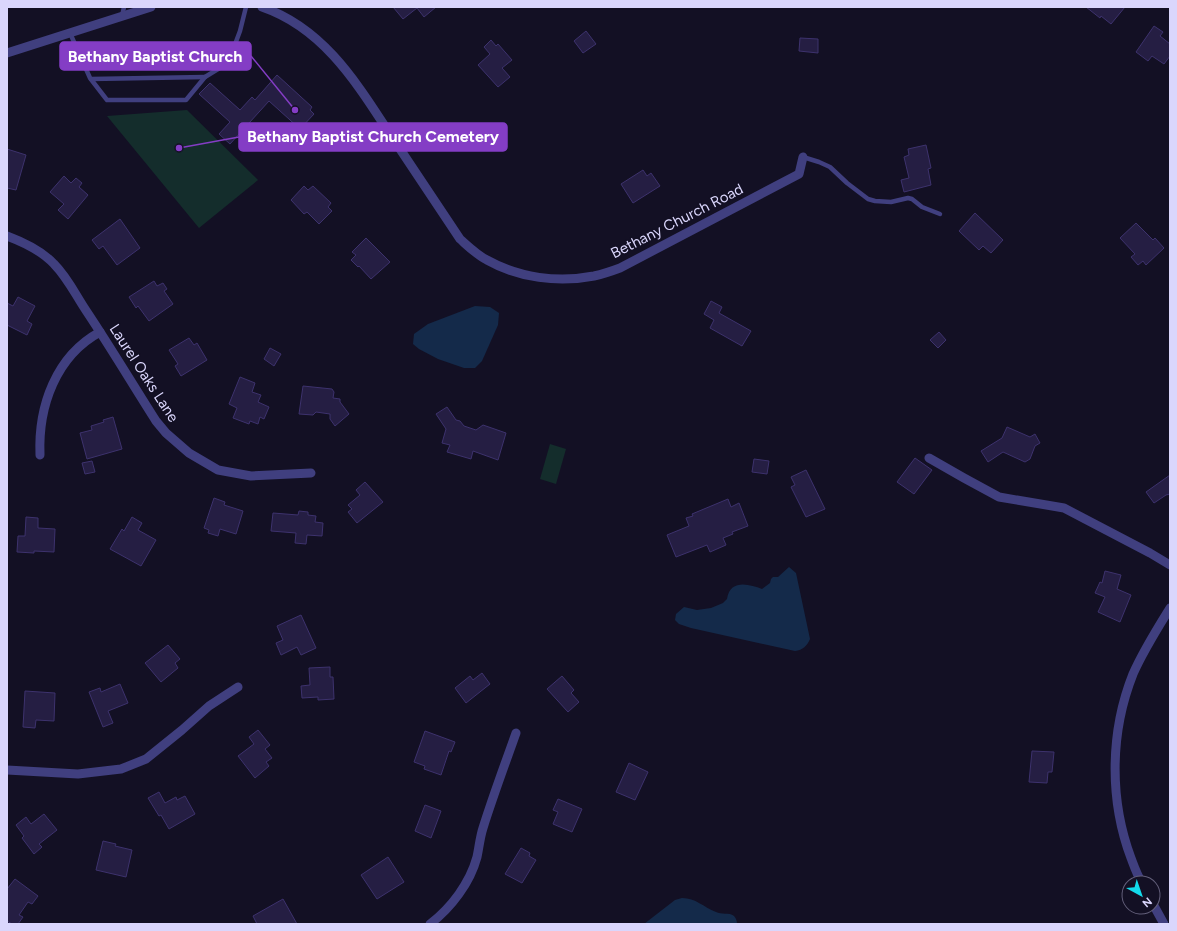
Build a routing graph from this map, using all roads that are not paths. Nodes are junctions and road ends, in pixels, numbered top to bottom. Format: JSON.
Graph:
{"nodes":[{"id":1,"x":151,"y":7,"type":"edge"},
{"id":2,"x":246,"y":7,"type":"edge"},
{"id":3,"x":262,"y":7,"type":"edge"},
{"id":4,"x":123,"y":12,"type":"edge"},
{"id":5,"x":70,"y":33,"type":"junction"},
{"id":6,"x":7,"y":53,"type":"edge"},
{"id":7,"x":205,"y":76,"type":"junction"},
{"id":8,"x":91,"y":79,"type":"junction"},
{"id":9,"x":803,"y":157,"type":"joint"},
{"id":10,"x":940,"y":214,"type":"dead end"},
{"id":11,"x":7,"y":236,"type":"edge"},
{"id":12,"x":100,"y":332,"type":"junction"},
{"id":13,"x":40,"y":455,"type":"dead end"},
{"id":14,"x":929,"y":458,"type":"dead end"},
{"id":15,"x":311,"y":473,"type":"dead end"},
{"id":16,"x":1170,"y":565,"type":"edge"},
{"id":17,"x":1170,"y":608,"type":"edge"},
{"id":18,"x":238,"y":687,"type":"dead end"},
{"id":19,"x":516,"y":733,"type":"dead end"},
{"id":20,"x":7,"y":770,"type":"edge"},
{"id":21,"x":1139,"y":875,"type":"edge"},
{"id":22,"x":1159,"y":915,"type":"edge"},
{"id":23,"x":430,"y":924,"type":"edge"},
{"id":24,"x":1164,"y":924,"type":"edge"}],
"edges":[{"from":1,"to":4,"type":"street"},
{"from":2,"to":7,"type":"lane"},
{"from":3,"to":9,"type":"street","name":"Bethany Church Road"},
{"from":4,"to":5,"type":"street"},
{"from":5,"to":6,"type":"street"},
{"from":5,"to":8,"type":"lane"},
{"from":7,"to":8,"type":"lane"},
{"from":7,"to":8,"type":"lane"},
{"from":9,"to":10,"type":"lane"},
{"from":11,"to":12,"type":"street","name":"Laurel Oaks Lane"},
{"from":12,"to":13,"type":"street"},
{"from":12,"to":15,"type":"street","name":"Laurel Oaks Lane"},
{"from":14,"to":16,"type":"street"},
{"from":17,"to":21,"type":"street"},
{"from":18,"to":20,"type":"street"},
{"from":19,"to":23,"type":"street"},
{"from":22,"to":24,"type":"street"}]}
